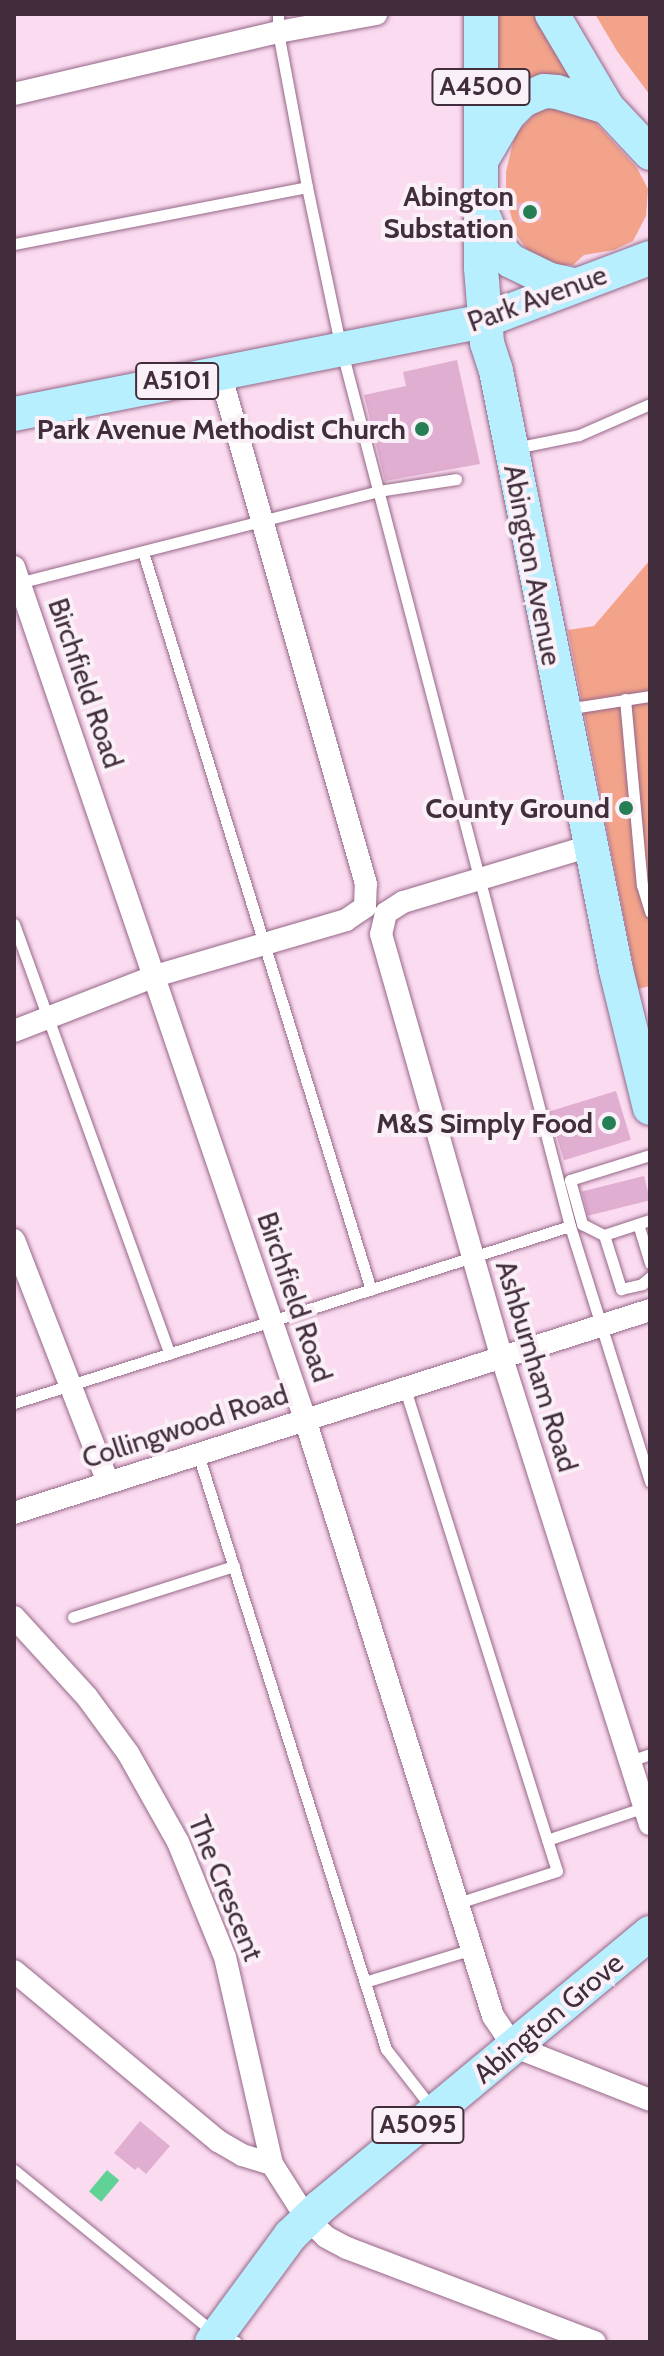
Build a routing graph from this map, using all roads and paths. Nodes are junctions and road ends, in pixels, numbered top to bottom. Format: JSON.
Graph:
{"nodes":[{"id":1,"x":376,"y":14,"type":"edge"},
{"id":2,"x":481,"y":14,"type":"edge"},
{"id":3,"x":552,"y":14,"type":"edge"},
{"id":4,"x":278,"y":23,"type":"edge"},
{"id":5,"x":14,"y":94,"type":"edge"},
{"id":6,"x":607,"y":107,"type":"junction"},
{"id":7,"x":649,"y":155,"type":"edge"},
{"id":8,"x":481,"y":161,"type":"junction"},
{"id":9,"x":307,"y":187,"type":"junction"},
{"id":10,"x":483,"y":215,"type":"junction"},
{"id":11,"x":650,"y":240,"type":"edge"},
{"id":12,"x":14,"y":244,"type":"edge"},
{"id":13,"x":638,"y":262,"type":"edge"},
{"id":14,"x":481,"y":268,"type":"junction"},
{"id":15,"x":574,"y":285,"type":"junction"},
{"id":16,"x":524,"y":305,"type":"junction"},
{"id":17,"x":483,"y":321,"type":"junction"},
{"id":18,"x":422,"y":334,"type":"junction"},
{"id":19,"x":341,"y":348,"type":"junction"},
{"id":20,"x":220,"y":373,"type":"junction"},
{"id":21,"x":497,"y":376,"type":"junction"},
{"id":22,"x":650,"y":404,"type":"edge"},
{"id":23,"x":14,"y":414,"type":"edge"},
{"id":24,"x":511,"y":449,"type":"junction"},
{"id":25,"x":456,"y":479,"type":"dead end"},
{"id":26,"x":378,"y":491,"type":"junction"},
{"id":27,"x":263,"y":521,"type":"junction"},
{"id":28,"x":143,"y":552,"type":"junction"},
{"id":29,"x":16,"y":578,"type":"edge"},
{"id":30,"x":650,"y":696,"type":"edge"},
{"id":31,"x":625,"y":699,"type":"junction"},
{"id":32,"x":561,"y":710,"type":"junction"},
{"id":33,"x":590,"y":846,"type":"junction"},
{"id":34,"x":479,"y":879,"type":"junction"},
{"id":35,"x":648,"y":899,"type":"edge"},
{"id":36,"x":650,"y":912,"type":"edge"},
{"id":37,"x":373,"y":914,"type":"junction"},
{"id":38,"x":14,"y":924,"type":"edge"},
{"id":39,"x":264,"y":943,"type":"junction"},
{"id":40,"x":155,"y":976,"type":"junction"},
{"id":41,"x":48,"y":1018,"type":"junction"},
{"id":42,"x":14,"y":1031,"type":"edge"},
{"id":43,"x":650,"y":1108,"type":"edge"},
{"id":44,"x":650,"y":1155,"type":"edge"},
{"id":45,"x":650,"y":1220,"type":"edge"},
{"id":46,"x":638,"y":1224,"type":"junction"},
{"id":47,"x":570,"y":1226,"type":"junction"},
{"id":48,"x":604,"y":1235,"type":"junction"},
{"id":49,"x":14,"y":1240,"type":"edge"},
{"id":50,"x":473,"y":1257,"type":"junction"},
{"id":51,"x":650,"y":1263,"type":"edge"},
{"id":52,"x":650,"y":1277,"type":"edge"},
{"id":53,"x":371,"y":1290,"type":"junction"},
{"id":54,"x":650,"y":1310,"type":"edge"},
{"id":55,"x":272,"y":1322,"type":"junction"},
{"id":56,"x":600,"y":1326,"type":"junction"},
{"id":57,"x":170,"y":1354,"type":"junction"},
{"id":58,"x":502,"y":1358,"type":"junction"},
{"id":59,"x":71,"y":1385,"type":"junction"},
{"id":60,"x":405,"y":1389,"type":"junction"},
{"id":61,"x":14,"y":1403,"type":"edge"},
{"id":62,"x":305,"y":1419,"type":"junction"},
{"id":63,"x":198,"y":1454,"type":"junction"},
{"id":64,"x":108,"y":1482,"type":"junction"},
{"id":65,"x":650,"y":1482,"type":"edge"},
{"id":66,"x":14,"y":1513,"type":"edge"},
{"id":67,"x":234,"y":1566,"type":"junction"},
{"id":68,"x":14,"y":1617,"type":"edge"},
{"id":69,"x":73,"y":1617,"type":"dead end"},
{"id":70,"x":640,"y":1758,"type":"edge"},
{"id":71,"x":647,"y":1816,"type":"edge"},
{"id":72,"x":547,"y":1840,"type":"junction"},
{"id":73,"x":458,"y":1903,"type":"junction"},
{"id":74,"x":650,"y":1933,"type":"edge"},
{"id":75,"x":472,"y":1949,"type":"junction"},
{"id":76,"x":14,"y":1971,"type":"edge"},
{"id":77,"x":365,"y":1982,"type":"junction"},
{"id":78,"x":513,"y":2046,"type":"junction"},
{"id":79,"x":650,"y":2100,"type":"edge"},
{"id":80,"x":435,"y":2111,"type":"junction"},
{"id":81,"x":272,"y":2164,"type":"junction"},
{"id":82,"x":14,"y":2170,"type":"edge"},
{"id":83,"x":307,"y":2219,"type":"junction"},
{"id":84,"x":222,"y":2340,"type":"edge"},
{"id":85,"x":595,"y":2342,"type":"edge"}],
"edges":[{"from":1,"to":4,"type":"street"},
{"from":2,"to":8,"type":"main road","name":"Abington Avenue","number":"A4500"},
{"from":3,"to":6,"type":"main road"},
{"from":4,"to":5,"type":"street"},
{"from":4,"to":9,"type":"lane"},
{"from":6,"to":7,"type":"main road"},
{"from":6,"to":8,"type":"main road","number":"A4500"},
{"from":8,"to":10,"type":"main road","name":"Abington Avenue","number":"A4500"},
{"from":9,"to":12,"type":"lane"},
{"from":9,"to":19,"type":"lane"},
{"from":10,"to":14,"type":"main road","name":"Abington Avenue"},
{"from":10,"to":15,"type":"main road","number":"A4500"},
{"from":11,"to":13,"type":"main road"},
{"from":13,"to":15,"type":"main road","name":"Park Avenue"},
{"from":14,"to":17,"type":"main road","name":"Abington Avenue"},
{"from":14,"to":18,"type":"main road"},
{"from":15,"to":16,"type":"main road","name":"Park Avenue","number":"A5101"},
{"from":16,"to":17,"type":"main road","name":"Park Avenue","number":"A5101"},
{"from":16,"to":21,"type":"main road"},
{"from":17,"to":18,"type":"main road","name":"Park Avenue","number":"A5101"},
{"from":17,"to":21,"type":"main road","name":"Abington Avenue"},
{"from":18,"to":19,"type":"main road","number":"A5101"},
{"from":18,"to":21,"type":"main road","number":"A5101"},
{"from":19,"to":20,"type":"main road","number":"A5101"},
{"from":19,"to":26,"type":"lane"},
{"from":20,"to":23,"type":"main road","number":"A5101"},
{"from":20,"to":27,"type":"street","name":"Ashburnham Road"},
{"from":21,"to":24,"type":"main road","name":"Abington Avenue"},
{"from":22,"to":24,"type":"lane"},
{"from":24,"to":32,"type":"main road","name":"Abington Avenue"},
{"from":25,"to":26,"type":"lane"},
{"from":26,"to":27,"type":"lane"},
{"from":26,"to":34,"type":"lane"},
{"from":27,"to":28,"type":"lane"},
{"from":27,"to":37,"type":"street","name":"Ashburnham Road"},
{"from":28,"to":29,"type":"lane"},
{"from":28,"to":39,"type":"lane"},
{"from":29,"to":40,"type":"street","name":"Birchfield Road"},
{"from":30,"to":31,"type":"lane"},
{"from":31,"to":32,"type":"lane"},
{"from":31,"to":35,"type":"lane"},
{"from":32,"to":33,"type":"main road","name":"Abington Avenue"},
{"from":33,"to":34,"type":"street"},
{"from":33,"to":43,"type":"main road","name":"Abington Avenue"},
{"from":34,"to":37,"type":"street"},
{"from":34,"to":47,"type":"lane"},
{"from":35,"to":36,"type":"lane"},
{"from":37,"to":39,"type":"street"},
{"from":37,"to":50,"type":"street","name":"Ashburnham Road"},
{"from":38,"to":41,"type":"lane"},
{"from":39,"to":40,"type":"street"},
{"from":39,"to":53,"type":"lane"},
{"from":40,"to":41,"type":"street"},
{"from":40,"to":55,"type":"street","name":"Birchfield Road"},
{"from":41,"to":42,"type":"street"},
{"from":41,"to":57,"type":"lane"},
{"from":44,"to":48,"type":"lane"},
{"from":45,"to":46,"type":"lane"},
{"from":46,"to":48,"type":"lane"},
{"from":46,"to":51,"type":"lane"},
{"from":47,"to":50,"type":"lane"},
{"from":47,"to":56,"type":"lane"},
{"from":48,"to":52,"type":"lane"},
{"from":49,"to":59,"type":"street"},
{"from":50,"to":53,"type":"lane"},
{"from":50,"to":58,"type":"street","name":"Ashburnham Road"},
{"from":53,"to":55,"type":"lane"},
{"from":54,"to":56,"type":"street","name":"Collingwood Road"},
{"from":55,"to":57,"type":"lane"},
{"from":55,"to":62,"type":"street","name":"Birchfield Road"},
{"from":56,"to":58,"type":"street","name":"Collingwood Road"},
{"from":56,"to":65,"type":"lane"},
{"from":57,"to":59,"type":"lane"},
{"from":58,"to":60,"type":"street","name":"Collingwood Road"},
{"from":58,"to":70,"type":"street","name":"Ashburnham Road"},
{"from":59,"to":61,"type":"lane"},
{"from":59,"to":64,"type":"street"},
{"from":60,"to":62,"type":"street","name":"Collingwood Road"},
{"from":60,"to":72,"type":"lane"},
{"from":62,"to":63,"type":"street","name":"Collingwood Road"},
{"from":62,"to":73,"type":"street","name":"Birchfield Road"},
{"from":63,"to":64,"type":"street","name":"Collingwood Road"},
{"from":63,"to":67,"type":"lane"},
{"from":64,"to":66,"type":"street","name":"Collingwood Road"},
{"from":67,"to":69,"type":"lane"},
{"from":67,"to":77,"type":"lane"},
{"from":68,"to":81,"type":"street","name":"The Crescent"},
{"from":70,"to":71,"type":"street","name":"Ashburnham Road"},
{"from":71,"to":72,"type":"lane"},
{"from":72,"to":73,"type":"lane"},
{"from":73,"to":75,"type":"street","name":"Birchfield Road"},
{"from":74,"to":78,"type":"main road","name":"Abington Grove","number":"A5095"},
{"from":75,"to":77,"type":"lane"},
{"from":75,"to":78,"type":"street","name":"Birchfield Road"},
{"from":76,"to":81,"type":"street"},
{"from":77,"to":80,"type":"lane"},
{"from":78,"to":79,"type":"street"},
{"from":78,"to":80,"type":"main road","name":"Abington Grove","number":"A5095"},
{"from":80,"to":83,"type":"main road","name":"Abington Grove","number":"A5095"},
{"from":81,"to":83,"type":"street","name":"The Crescent"},
{"from":82,"to":84,"type":"lane"},
{"from":83,"to":84,"type":"main road","name":"Abington Grove","number":"A5095"},
{"from":83,"to":85,"type":"street","name":"The Crescent"}]}
